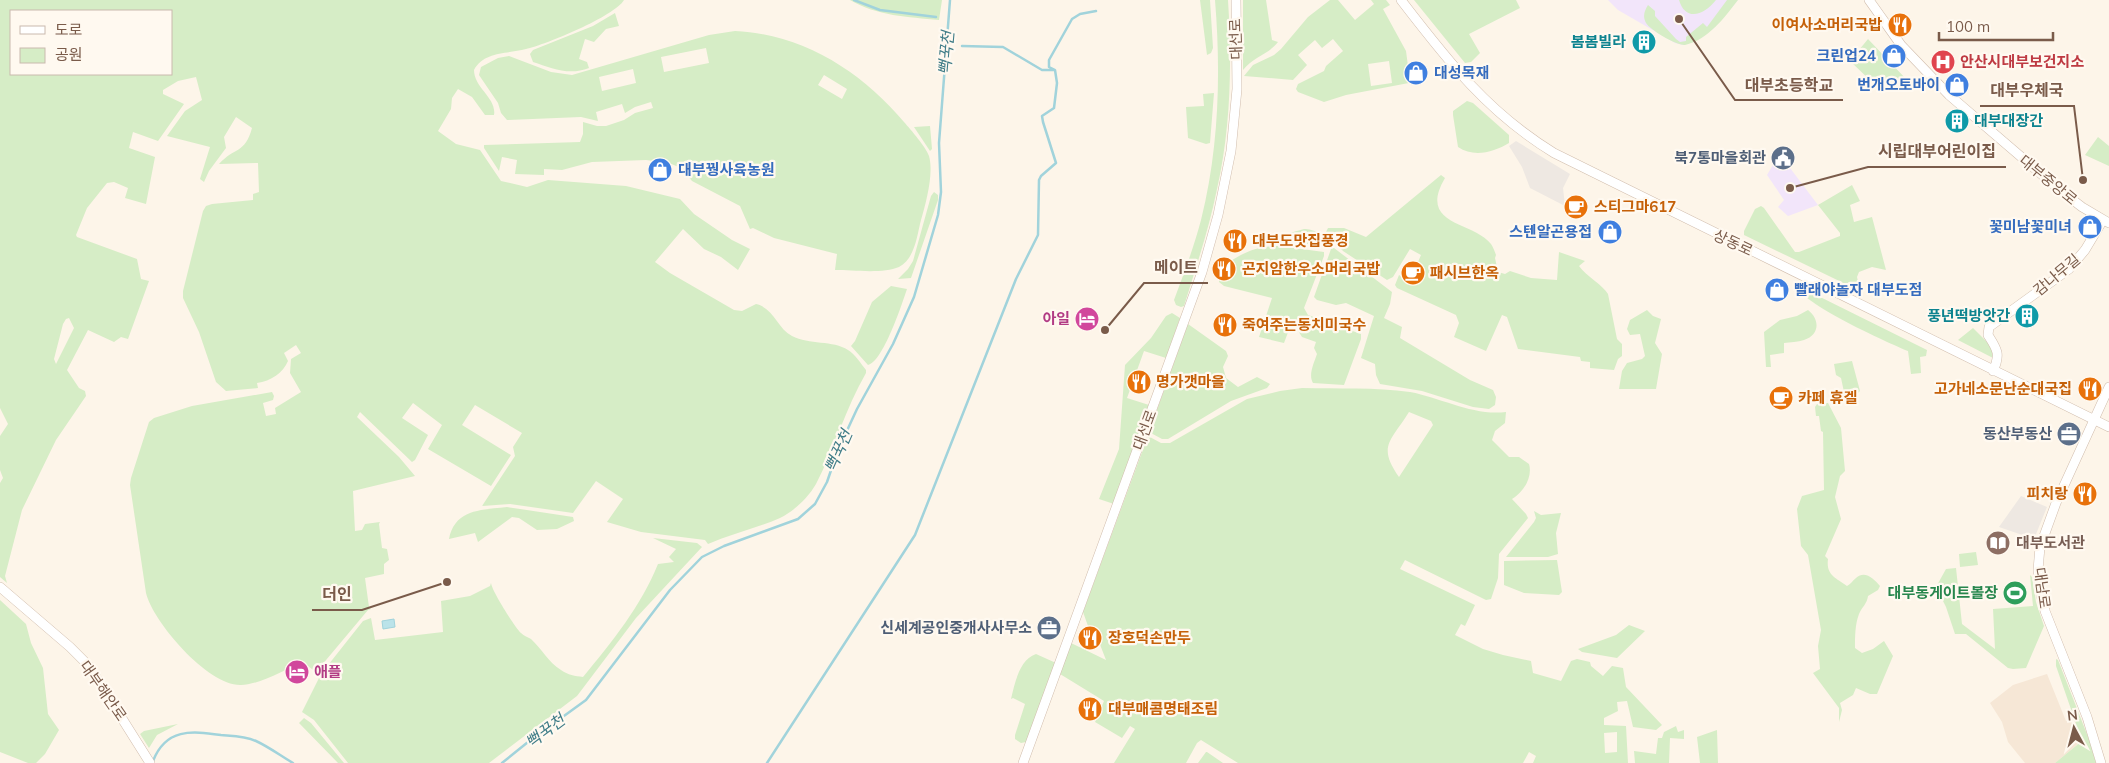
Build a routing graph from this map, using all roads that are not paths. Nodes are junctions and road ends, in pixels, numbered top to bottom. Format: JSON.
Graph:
{"nodes":[{"id":1,"x":1400,"y":0,"type":"edge"},
{"id":2,"x":1869,"y":0,"type":"edge"},
{"id":3,"x":1235,"y":2,"type":"edge"},
{"id":4,"x":2106,"y":221,"type":"edge"},
{"id":5,"x":1993,"y":371,"type":"junction"},
{"id":6,"x":2109,"y":387,"type":"edge"},
{"id":7,"x":2094,"y":420,"type":"junction"},
{"id":8,"x":2109,"y":427,"type":"edge"},
{"id":9,"x":0,"y":587,"type":"edge"},
{"id":10,"x":150,"y":763,"type":"edge"},
{"id":11,"x":1023,"y":763,"type":"edge"},
{"id":12,"x":2102,"y":763,"type":"edge"}],
"edges":[{"from":1,"to":5,"type":"street","name":"상동로"},
{"from":2,"to":4,"type":"street","name":"대부중앙로"},
{"from":3,"to":11,"type":"street","name":"대선로"},
{"from":4,"to":5,"type":"street","name":"감나무길"},
{"from":5,"to":7,"type":"street","name":"상동로"},
{"from":6,"to":7,"type":"street","name":"대남로"},
{"from":7,"to":8,"type":"street","name":"상동로"},
{"from":7,"to":12,"type":"street","name":"대남로"},
{"from":9,"to":10,"type":"street","name":"대부해안로"}]}
